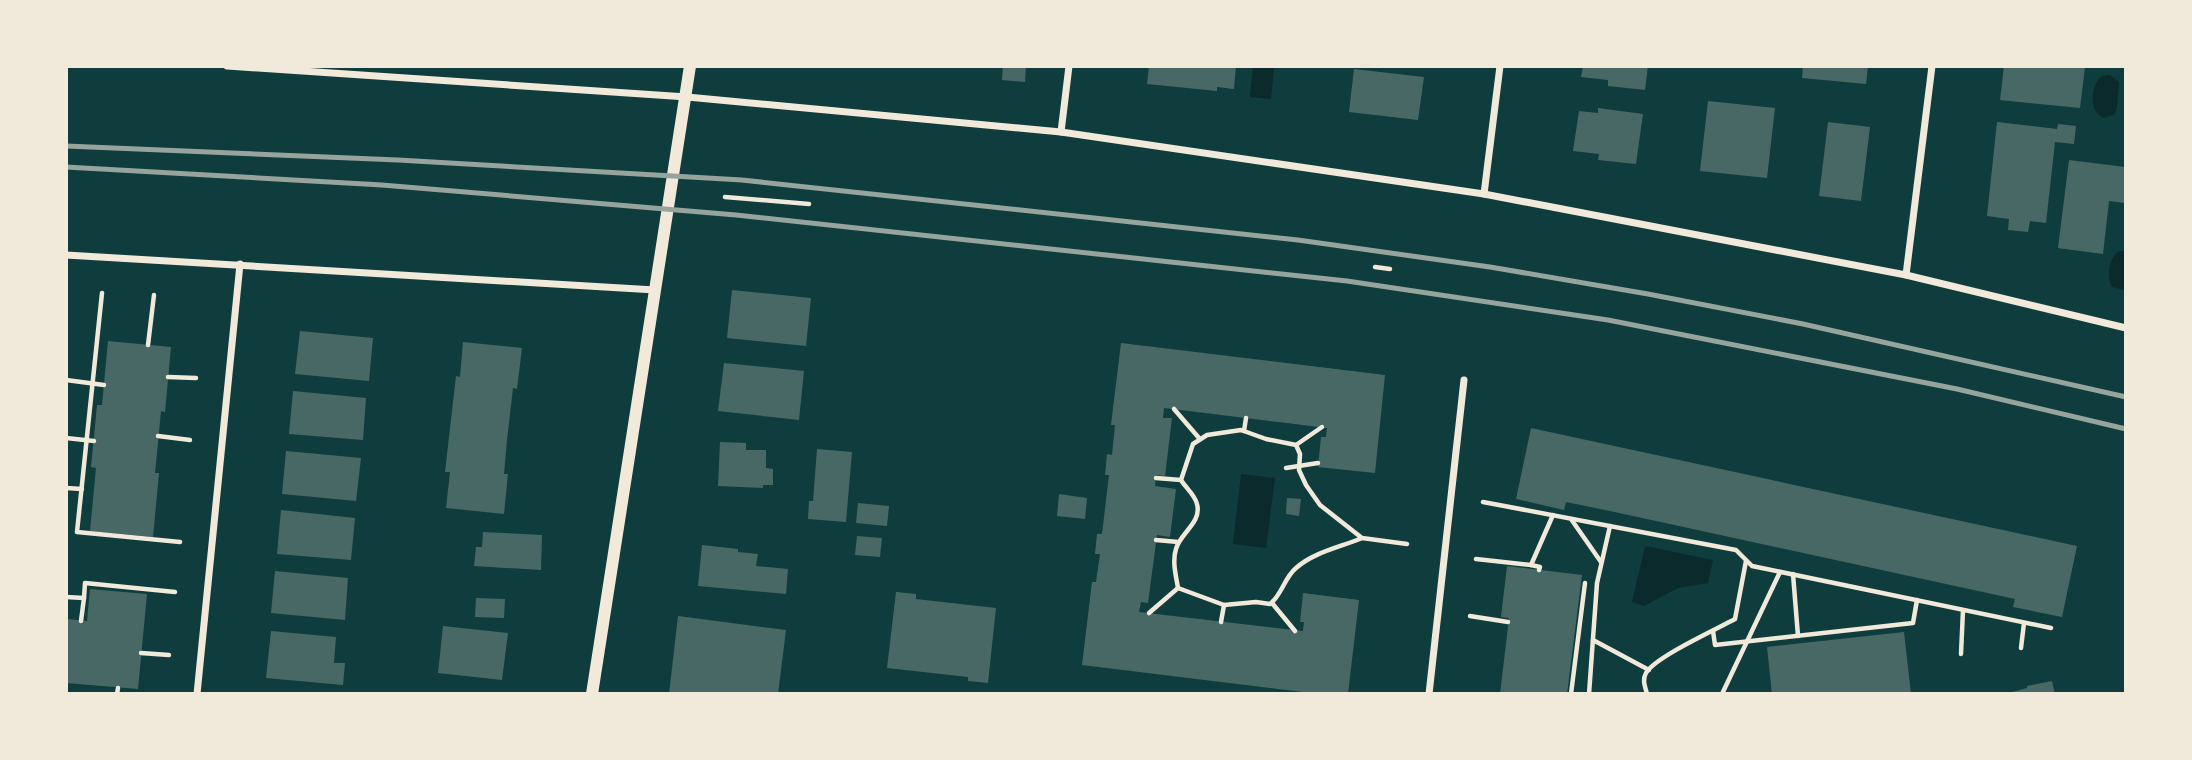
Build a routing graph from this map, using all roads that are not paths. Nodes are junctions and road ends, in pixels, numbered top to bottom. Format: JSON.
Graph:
{"nodes":[{"id":1,"x":227,"y":66,"type":"edge"},
{"id":2,"x":690,"y":66,"type":"edge"},
{"id":3,"x":1069,"y":66,"type":"edge"},
{"id":4,"x":1500,"y":66,"type":"edge"},
{"id":5,"x":1932,"y":66,"type":"edge"},
{"id":6,"x":687,"y":97,"type":"junction"},
{"id":7,"x":1061,"y":132,"type":"junction"},
{"id":8,"x":1484,"y":194,"type":"junction"},
{"id":9,"x":66,"y":255,"type":"edge"},
{"id":10,"x":240,"y":264,"type":"junction"},
{"id":11,"x":1906,"y":275,"type":"junction"},
{"id":12,"x":655,"y":290,"type":"junction"},
{"id":13,"x":2126,"y":328,"type":"edge"},
{"id":14,"x":1464,"y":380,"type":"dead end"},
{"id":15,"x":197,"y":694,"type":"edge"},
{"id":16,"x":592,"y":694,"type":"edge"},
{"id":17,"x":1429,"y":694,"type":"edge"}],
"edges":[{"from":1,"to":6,"type":"street"},
{"from":2,"to":6,"type":"street"},
{"from":3,"to":7,"type":"street"},
{"from":4,"to":8,"type":"street"},
{"from":5,"to":11,"type":"street"},
{"from":6,"to":7,"type":"street"},
{"from":6,"to":12,"type":"street"},
{"from":7,"to":8,"type":"street"},
{"from":8,"to":11,"type":"street"},
{"from":9,"to":10,"type":"street"},
{"from":10,"to":12,"type":"street"},
{"from":10,"to":15,"type":"street"},
{"from":11,"to":13,"type":"street"},
{"from":12,"to":16,"type":"street"},
{"from":14,"to":17,"type":"street"}]}
